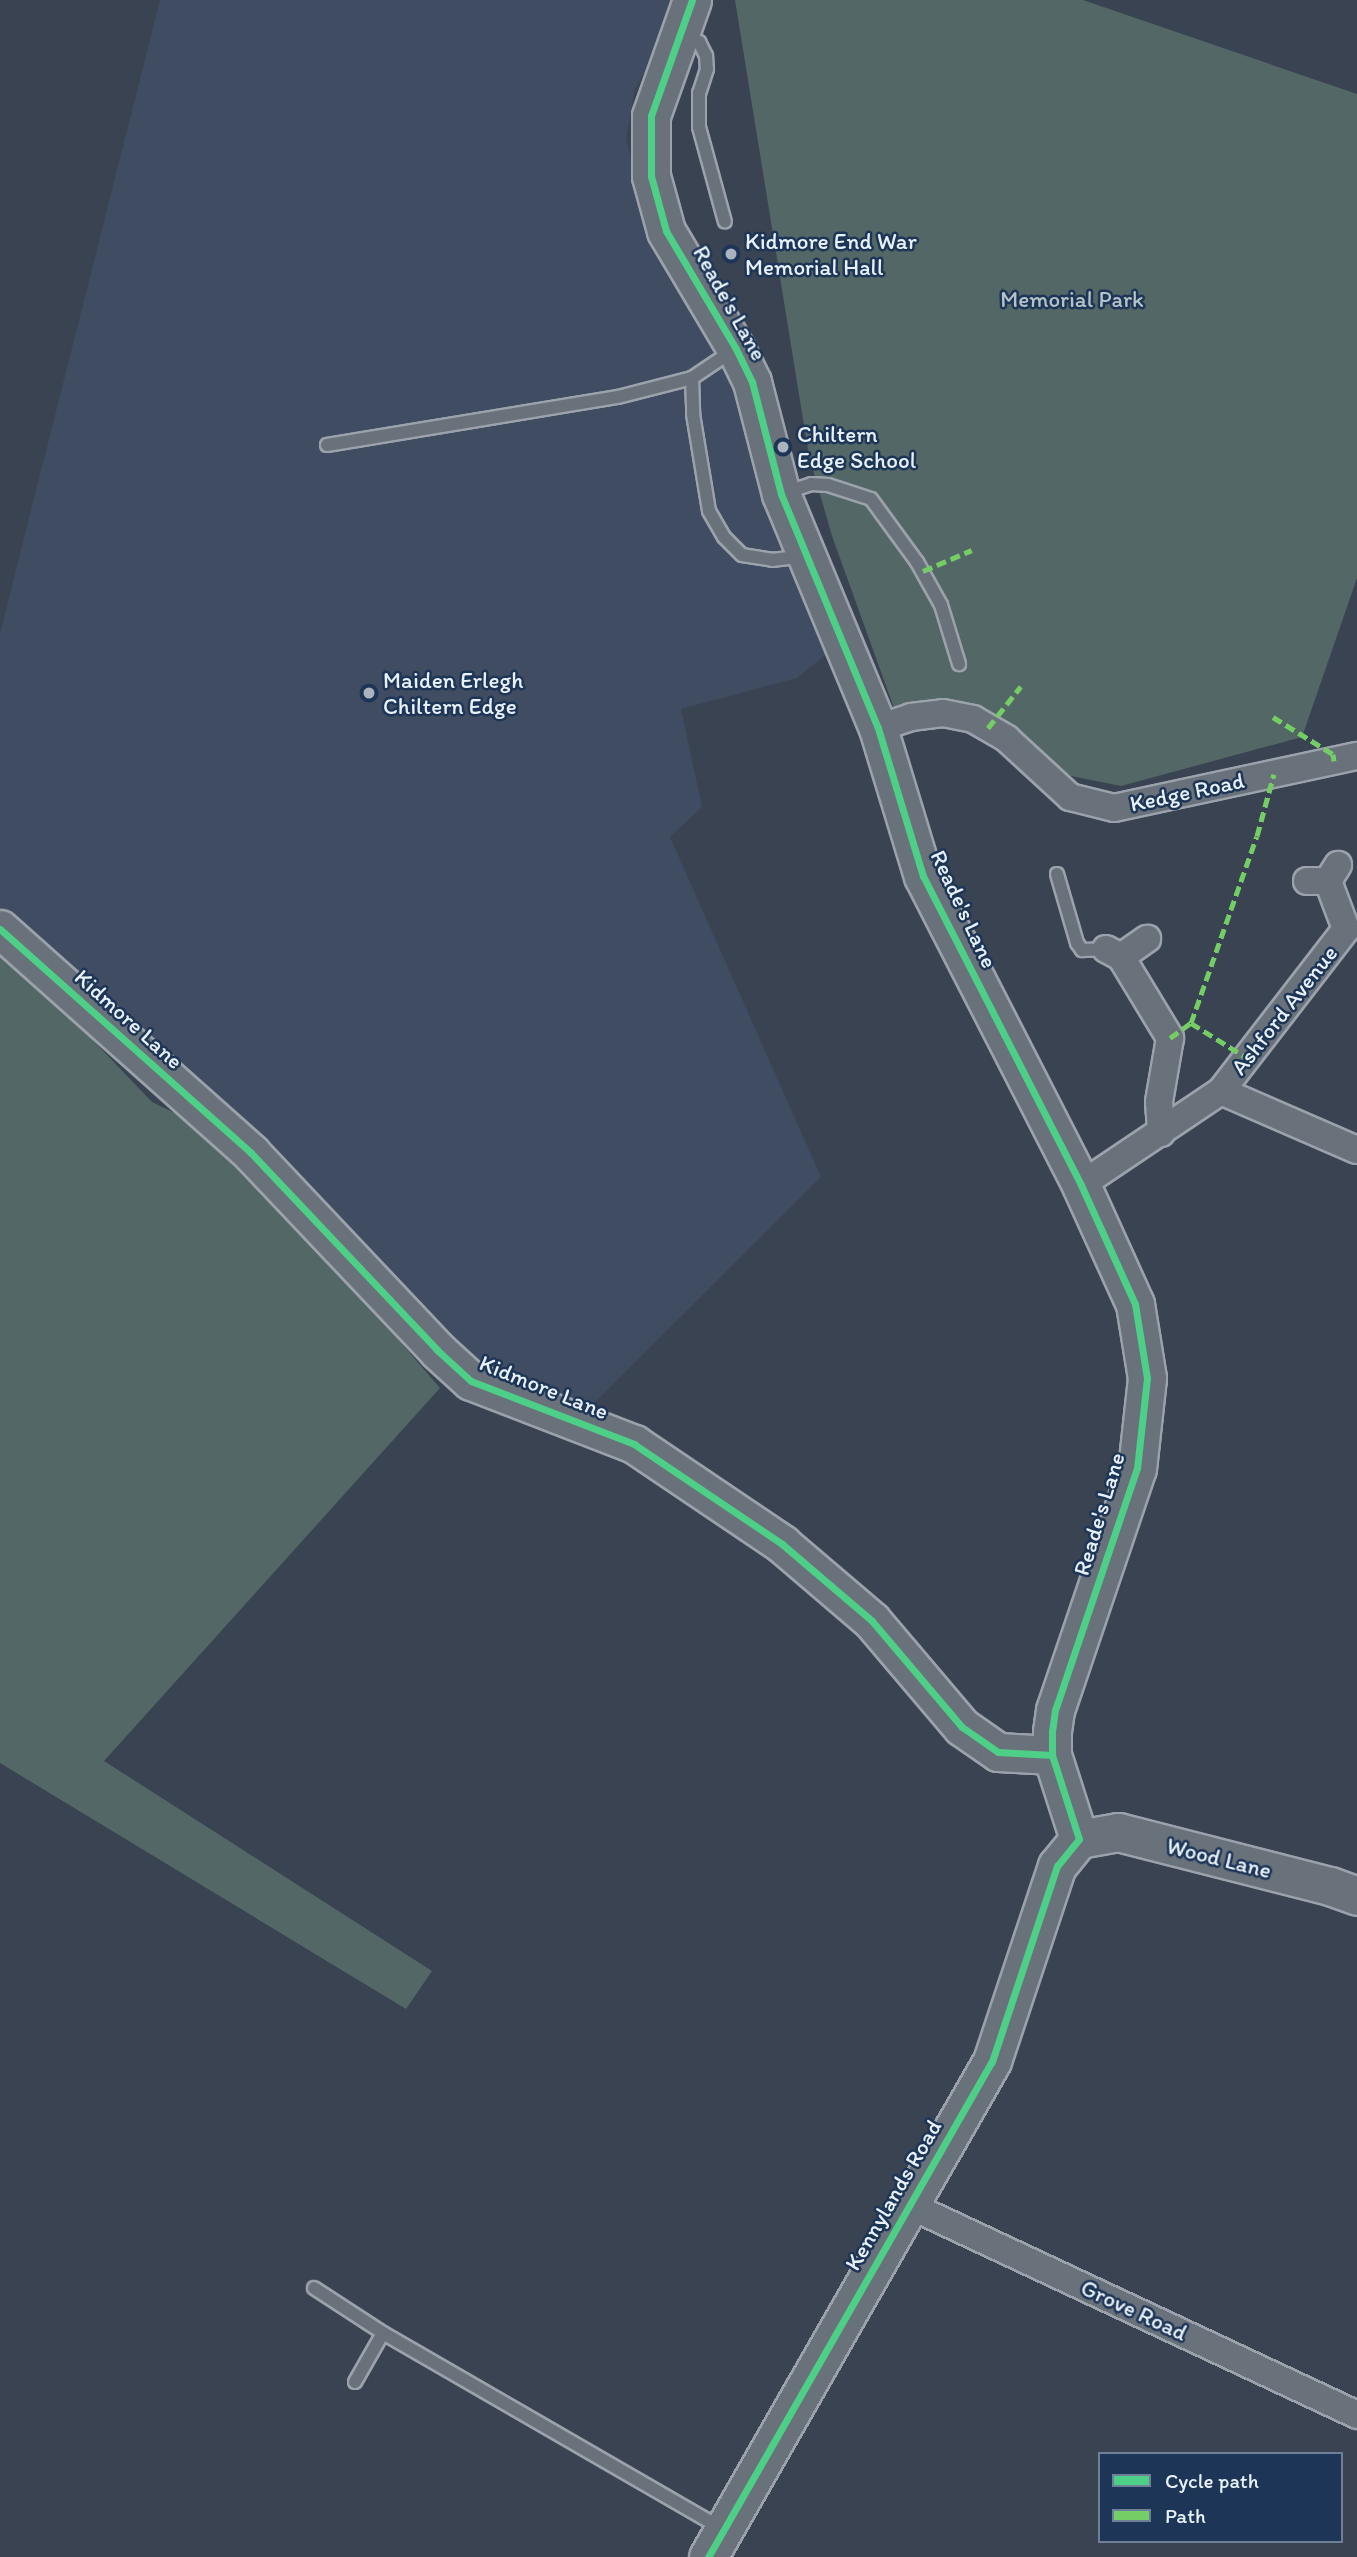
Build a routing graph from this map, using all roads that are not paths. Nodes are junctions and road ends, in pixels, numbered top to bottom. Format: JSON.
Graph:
{"nodes":[{"id":1,"x":686,"y":17,"type":"edge"},
{"id":2,"x":725,"y":222,"type":"dead end"},
{"id":3,"x":736,"y":349,"type":"junction"},
{"id":4,"x":692,"y":378,"type":"junction"},
{"id":5,"x":327,"y":445,"type":"dead end"},
{"id":6,"x":780,"y":494,"type":"junction"},
{"id":7,"x":807,"y":556,"type":"junction"},
{"id":8,"x":959,"y":664,"type":"dead end"},
{"id":9,"x":878,"y":728,"type":"junction"},
{"id":10,"x":1357,"y":757,"type":"edge"},
{"id":11,"x":1057,"y":874,"type":"dead end"},
{"id":12,"x":1324,"y":876,"type":"dead end"},
{"id":13,"x":1352,"y":927,"type":"edge"},
{"id":14,"x":0,"y":929,"type":"edge"},
{"id":15,"x":1147,"y":939,"type":"dead end"},
{"id":16,"x":1113,"y":953,"type":"junction"},
{"id":17,"x":1221,"y":1091,"type":"junction"},
{"id":18,"x":1161,"y":1133,"type":"junction"},
{"id":19,"x":1357,"y":1150,"type":"edge"},
{"id":20,"x":1081,"y":1185,"type":"junction"},
{"id":21,"x":1052,"y":1755,"type":"junction"},
{"id":22,"x":1079,"y":1839,"type":"junction"},
{"id":23,"x":1357,"y":1896,"type":"edge"},
{"id":24,"x":911,"y":2206,"type":"junction"},
{"id":25,"x":314,"y":2288,"type":"dead end"},
{"id":26,"x":383,"y":2333,"type":"junction"},
{"id":27,"x":355,"y":2382,"type":"dead end"},
{"id":28,"x":1357,"y":2415,"type":"edge"},
{"id":29,"x":715,"y":2543,"type":"edge"}],
"edges":[{"from":1,"to":2,"type":"lane"},
{"from":1,"to":3,"type":"street","name":"Reade's Lane"},
{"from":3,"to":4,"type":"lane"},
{"from":3,"to":6,"type":"street","name":"Reade's Lane"},
{"from":4,"to":5,"type":"lane"},
{"from":4,"to":7,"type":"lane"},
{"from":6,"to":7,"type":"street","name":"Reade's Lane"},
{"from":6,"to":8,"type":"lane"},
{"from":7,"to":9,"type":"street","name":"Reade's Lane"},
{"from":9,"to":10,"type":"street","name":"Kedge Road"},
{"from":9,"to":20,"type":"street","name":"Reade's Lane"},
{"from":11,"to":16,"type":"lane"},
{"from":12,"to":13,"type":"street","name":"Ashford Avenue"},
{"from":13,"to":17,"type":"street","name":"Ashford Avenue"},
{"from":14,"to":21,"type":"street","name":"Kidmore Lane"},
{"from":15,"to":16,"type":"street"},
{"from":16,"to":18,"type":"street"},
{"from":17,"to":18,"type":"street","name":"Ashford Avenue"},
{"from":17,"to":19,"type":"street","name":"Ashford Avenue"},
{"from":18,"to":20,"type":"street","name":"Ashford Avenue"},
{"from":20,"to":21,"type":"street","name":"Reade's Lane"},
{"from":21,"to":22,"type":"street","name":"Reade's Lane"},
{"from":22,"to":23,"type":"street","name":"Wood Lane"},
{"from":22,"to":24,"type":"street","name":"Kennylands Road"},
{"from":24,"to":28,"type":"street","name":"Grove Road"},
{"from":24,"to":29,"type":"street","name":"Kennylands Road"},
{"from":25,"to":26,"type":"lane"},
{"from":26,"to":27,"type":"lane"},
{"from":26,"to":29,"type":"lane"}]}
